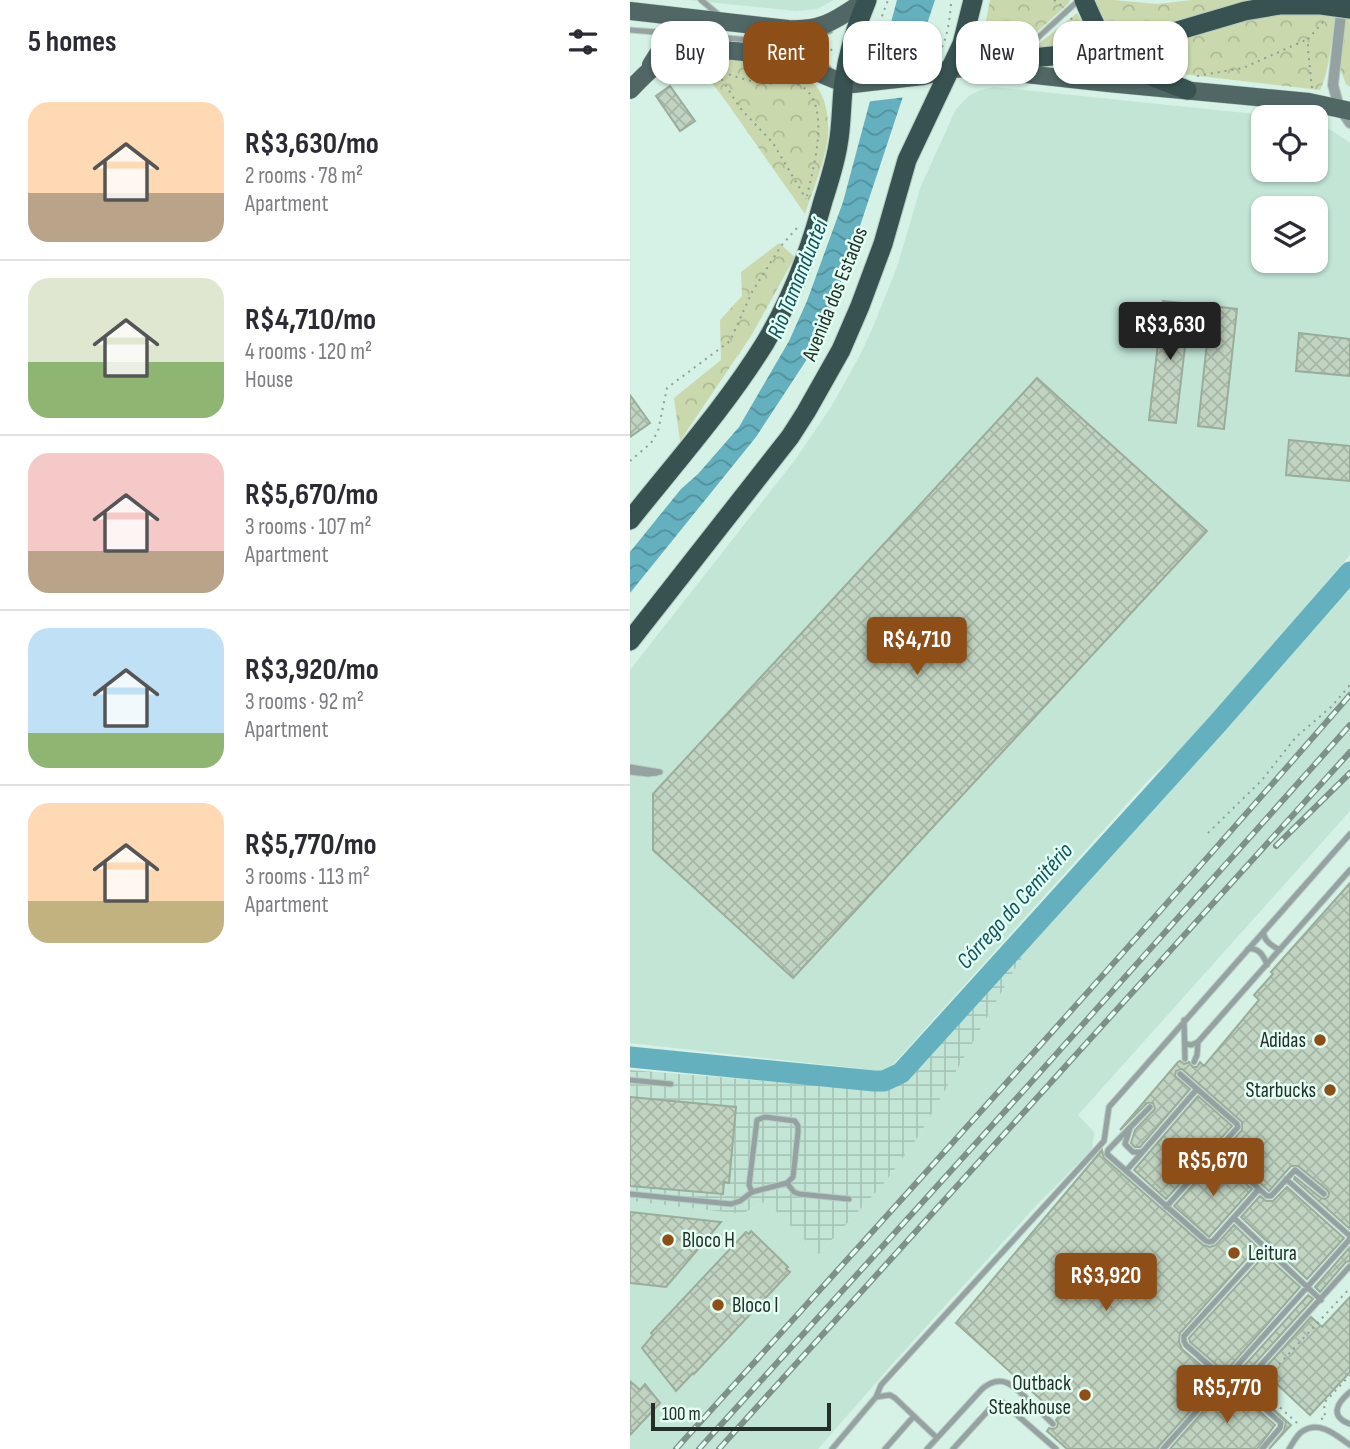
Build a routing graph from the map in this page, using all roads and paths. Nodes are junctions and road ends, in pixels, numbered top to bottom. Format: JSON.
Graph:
{"nodes":[{"id":1,"x":701,"y":0,"type":"edge"},
{"id":2,"x":866,"y":0,"type":"edge"},
{"id":3,"x":888,"y":0,"type":"edge"},
{"id":4,"x":951,"y":0,"type":"edge"},
{"id":5,"x":972,"y":0,"type":"edge"},
{"id":6,"x":1054,"y":0,"type":"edge"},
{"id":7,"x":1082,"y":0,"type":"edge"},
{"id":8,"x":1343,"y":0,"type":"edge"},
{"id":9,"x":1350,"y":9,"type":"edge"},
{"id":10,"x":630,"y":11,"type":"edge"},
{"id":11,"x":1067,"y":12,"type":"junction"},
{"id":12,"x":1327,"y":18,"type":"dead end"},
{"id":13,"x":696,"y":19,"type":"junction"},
{"id":14,"x":693,"y":21,"type":"edge"},
{"id":15,"x":859,"y":21,"type":"edge"},
{"id":16,"x":880,"y":21,"type":"edge"},
{"id":17,"x":967,"y":21,"type":"edge"},
{"id":18,"x":1075,"y":21,"type":"edge"},
{"id":19,"x":1092,"y":21,"type":"edge"},
{"id":20,"x":730,"y":23,"type":"junction"},
{"id":21,"x":842,"y":25,"type":"dead end"},
{"id":22,"x":1188,"y":28,"type":"edge"},
{"id":23,"x":630,"y":30,"type":"edge"},
{"id":24,"x":651,"y":32,"type":"edge"},
{"id":25,"x":1039,"y":36,"type":"edge"},
{"id":26,"x":1308,"y":39,"type":"junction"},
{"id":27,"x":942,"y":45,"type":"edge"},
{"id":28,"x":651,"y":66,"type":"edge"},
{"id":29,"x":829,"y":69,"type":"edge"},
{"id":30,"x":717,"y":72,"type":"joint"},
{"id":31,"x":646,"y":74,"type":"junction"},
{"id":32,"x":956,"y":76,"type":"edge"},
{"id":33,"x":1039,"y":76,"type":"edge"},
{"id":34,"x":843,"y":82,"type":"edge"},
{"id":35,"x":843,"y":83,"type":"edge"},
{"id":36,"x":844,"y":84,"type":"edge"},
{"id":37,"x":1174,"y":84,"type":"edge"},
{"id":38,"x":1312,"y":89,"type":"dead end"},
{"id":39,"x":630,"y":90,"type":"edge"},
{"id":40,"x":1187,"y":90,"type":"junction"},
{"id":41,"x":1346,"y":108,"type":"edge"},
{"id":42,"x":1350,"y":123,"type":"edge"},
{"id":43,"x":799,"y":224,"type":"dead end"},
{"id":44,"x":630,"y":461,"type":"edge"},
{"id":45,"x":630,"y":520,"type":"edge"},
{"id":46,"x":630,"y":641,"type":"edge"},
{"id":47,"x":1350,"y":685,"type":"edge"},
{"id":48,"x":1208,"y":833,"type":"dead end"},
{"id":49,"x":1350,"y":834,"type":"edge"},
{"id":50,"x":1350,"y":870,"type":"edge"},
{"id":51,"x":1264,"y":931,"type":"junction"},
{"id":52,"x":1248,"y":949,"type":"junction"},
{"id":53,"x":1280,"y":950,"type":"junction"},
{"id":54,"x":1268,"y":965,"type":"junction"},
{"id":55,"x":1184,"y":1020,"type":"junction"},
{"id":56,"x":1185,"y":1042,"type":"junction"},
{"id":57,"x":1198,"y":1042,"type":"junction"},
{"id":58,"x":1185,"y":1059,"type":"dead end"},
{"id":59,"x":1194,"y":1062,"type":"dead end"},
{"id":60,"x":1180,"y":1074,"type":"dead end"},
{"id":61,"x":630,"y":1080,"type":"edge"},
{"id":62,"x":671,"y":1084,"type":"dead end"},
{"id":63,"x":1197,"y":1089,"type":"junction"},
{"id":64,"x":1150,"y":1107,"type":"dead end"},
{"id":65,"x":1131,"y":1125,"type":"junction"},
{"id":66,"x":1143,"y":1150,"type":"junction"},
{"id":67,"x":1217,"y":1151,"type":"junction"},
{"id":68,"x":1126,"y":1171,"type":"junction"},
{"id":69,"x":1286,"y":1179,"type":"junction"},
{"id":70,"x":787,"y":1183,"type":"junction"},
{"id":71,"x":1259,"y":1189,"type":"junction"},
{"id":72,"x":752,"y":1192,"type":"junction"},
{"id":73,"x":630,"y":1194,"type":"edge"},
{"id":74,"x":1324,"y":1194,"type":"dead end"},
{"id":75,"x":849,"y":1199,"type":"dead end"},
{"id":76,"x":1166,"y":1207,"type":"junction"},
{"id":77,"x":1234,"y":1218,"type":"junction"},
{"id":78,"x":1350,"y":1238,"type":"edge"},
{"id":79,"x":1264,"y":1248,"type":"junction"},
{"id":80,"x":1350,"y":1266,"type":"edge"},
{"id":81,"x":1307,"y":1287,"type":"junction"},
{"id":82,"x":1350,"y":1288,"type":"edge"},
{"id":83,"x":1321,"y":1300,"type":"junction"},
{"id":84,"x":1320,"y":1321,"type":"junction"},
{"id":85,"x":1324,"y":1325,"type":"dead end"},
{"id":86,"x":1350,"y":1375,"type":"edge"},
{"id":87,"x":1226,"y":1378,"type":"junction"},
{"id":88,"x":1240,"y":1388,"type":"junction"},
{"id":89,"x":1350,"y":1392,"type":"edge"},
{"id":90,"x":876,"y":1397,"type":"junction"},
{"id":91,"x":914,"y":1416,"type":"junction"},
{"id":92,"x":1053,"y":1424,"type":"dead end"},
{"id":93,"x":1350,"y":1424,"type":"edge"},
{"id":94,"x":1303,"y":1428,"type":"junction"},
{"id":95,"x":937,"y":1438,"type":"junction"},
{"id":96,"x":1350,"y":1445,"type":"edge"},
{"id":97,"x":1054,"y":1448,"type":"edge"},
{"id":98,"x":832,"y":1449,"type":"edge"},
{"id":99,"x":885,"y":1449,"type":"edge"},
{"id":100,"x":927,"y":1449,"type":"edge"},
{"id":101,"x":953,"y":1449,"type":"edge"},
{"id":102,"x":1163,"y":1449,"type":"edge"},
{"id":103,"x":1262,"y":1449,"type":"edge"},
{"id":104,"x":1289,"y":1449,"type":"edge"}],
"edges":[{"from":1,"to":20,"type":"lane"},
{"from":2,"to":15,"type":"highway","name":"Avenida dos Estados"},
{"from":2,"to":20,"type":"main road"},
{"from":2,"to":21,"type":"lane"},
{"from":3,"to":16,"type":"path"},
{"from":4,"to":27,"type":"path"},
{"from":5,"to":17,"type":"highway","name":"Avenida dos Estados"},
{"from":6,"to":11,"type":"path"},
{"from":7,"to":11,"type":"lane"},
{"from":7,"to":19,"type":"highway"},
{"from":8,"to":41,"type":"street"},
{"from":9,"to":22,"type":"highway","bridge":true},
{"from":10,"to":13,"type":"main road"},
{"from":11,"to":18,"type":"path"},
{"from":11,"to":25,"type":"lane"},
{"from":12,"to":26,"type":"path"},
{"from":13,"to":14,"type":"main road"},
{"from":13,"to":20,"type":"main road"},
{"from":23,"to":24,"type":"lane"},
{"from":26,"to":38,"type":"path"},
{"from":26,"to":40,"type":"path"},
{"from":28,"to":31,"type":"main road"},
{"from":29,"to":34,"type":"lane"},
{"from":30,"to":30,"type":"path"},
{"from":31,"to":35,"type":"main road"},
{"from":31,"to":39,"type":"main road"},
{"from":32,"to":46,"type":"highway","name":"Avenida dos Estados"},
{"from":33,"to":40,"type":"main road"},
{"from":36,"to":45,"type":"highway","name":"Avenida dos Estados"},
{"from":37,"to":40,"type":"highway"},
{"from":40,"to":41,"type":"main road"},
{"from":41,"to":42,"type":"street"},
{"from":43,"to":44,"type":"path"},
{"from":47,"to":48,"type":"path"},
{"from":49,"to":51,"type":"lane"},
{"from":50,"to":53,"type":"lane"},
{"from":51,"to":52,"type":"lane"},
{"from":51,"to":53,"type":"lane"},
{"from":52,"to":54,"type":"lane"},
{"from":52,"to":55,"type":"lane"},
{"from":53,"to":54,"type":"lane"},
{"from":54,"to":57,"type":"lane"},
{"from":55,"to":56,"type":"lane"},
{"from":55,"to":90,"type":"lane"},
{"from":56,"to":57,"type":"lane"},
{"from":56,"to":58,"type":"lane"},
{"from":57,"to":59,"type":"lane"},
{"from":60,"to":63,"type":"lane"},
{"from":61,"to":62,"type":"lane"},
{"from":63,"to":66,"type":"lane"},
{"from":63,"to":67,"type":"lane"},
{"from":64,"to":65,"type":"lane"},
{"from":65,"to":66,"type":"lane"},
{"from":65,"to":68,"type":"lane"},
{"from":66,"to":68,"type":"lane"},
{"from":67,"to":71,"type":"lane"},
{"from":67,"to":76,"type":"lane"},
{"from":68,"to":76,"type":"lane"},
{"from":69,"to":71,"type":"lane"},
{"from":69,"to":74,"type":"lane"},
{"from":69,"to":78,"type":"lane"},
{"from":70,"to":72,"type":"lane"},
{"from":70,"to":72,"type":"lane"},
{"from":70,"to":75,"type":"lane"},
{"from":71,"to":77,"type":"lane"},
{"from":72,"to":73,"type":"lane"},
{"from":76,"to":77,"type":"lane"},
{"from":77,"to":79,"type":"lane"},
{"from":78,"to":81,"type":"lane"},
{"from":79,"to":81,"type":"lane"},
{"from":79,"to":87,"type":"lane"},
{"from":80,"to":83,"type":"lane"},
{"from":81,"to":83,"type":"lane"},
{"from":81,"to":87,"type":"lane"},
{"from":82,"to":84,"type":"path"},
{"from":83,"to":88,"type":"lane"},
{"from":84,"to":85,"type":"path"},
{"from":84,"to":94,"type":"path"},
{"from":86,"to":94,"type":"path"},
{"from":87,"to":88,"type":"lane"},
{"from":87,"to":102,"type":"lane"},
{"from":88,"to":103,"type":"lane"},
{"from":89,"to":93,"type":"lane"},
{"from":90,"to":91,"type":"lane"},
{"from":90,"to":98,"type":"lane"},
{"from":91,"to":95,"type":"lane"},
{"from":91,"to":99,"type":"lane"},
{"from":92,"to":95,"type":"lane"},
{"from":94,"to":96,"type":"lane"},
{"from":94,"to":104,"type":"lane"},
{"from":95,"to":100,"type":"lane"},
{"from":97,"to":101,"type":"lane"}]}
